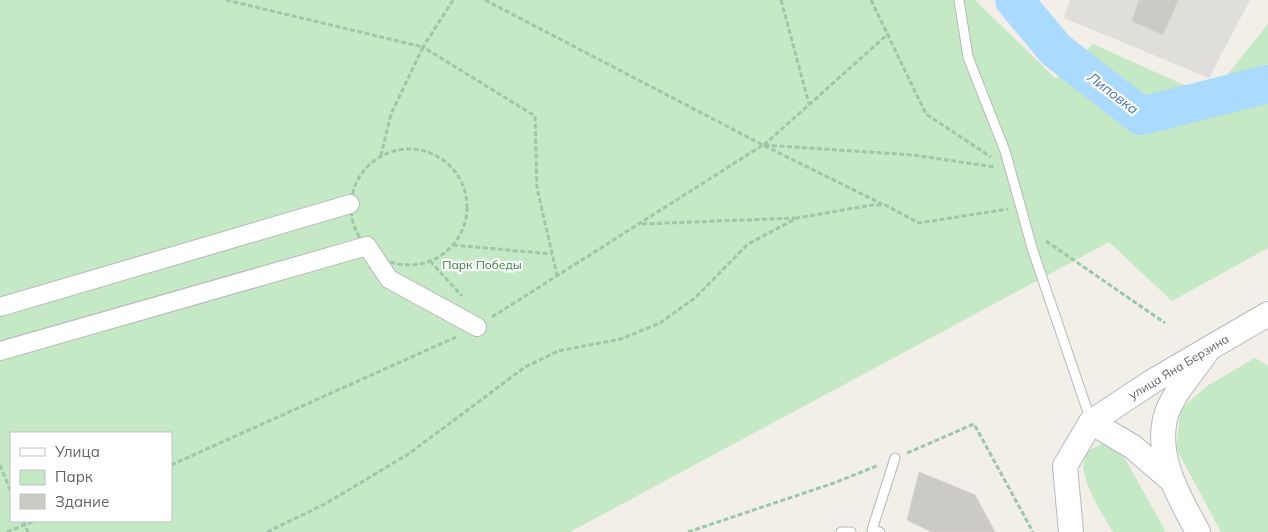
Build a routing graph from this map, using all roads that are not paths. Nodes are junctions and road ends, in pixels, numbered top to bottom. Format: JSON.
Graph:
{"nodes":[{"id":1,"x":959,"y":0,"type":"edge"},
{"id":2,"x":350,"y":204,"type":"road end"},
{"id":3,"x":0,"y":307,"type":"edge"},
{"id":4,"x":1268,"y":314,"type":"edge"},
{"id":5,"x":477,"y":327,"type":"road end"},
{"id":6,"x":1212,"y":345,"type":"junction"},
{"id":7,"x":0,"y":351,"type":"edge"},
{"id":8,"x":1091,"y":422,"type":"junction"},
{"id":9,"x":895,"y":458,"type":"road end"},
{"id":10,"x":1170,"y":479,"type":"junction"},
{"id":11,"x":841,"y":532,"type":"edge"},
{"id":12,"x":851,"y":532,"type":"edge"},
{"id":13,"x":880,"y":532,"type":"edge"},
{"id":14,"x":1071,"y":532,"type":"edge"},
{"id":15,"x":1198,"y":532,"type":"edge"}],
"edges":[{"from":1,"to":8,"type":"lane"},
{"from":2,"to":3,"type":"street"},
{"from":4,"to":6,"type":"main road","name":"улица Яна Берзина"},
{"from":5,"to":7,"type":"street"},
{"from":6,"to":8,"type":"main road","name":"улица Яна Берзина"},
{"from":6,"to":10,"type":"main road"},
{"from":8,"to":10,"type":"main road"},
{"from":8,"to":14,"type":"main road"},
{"from":9,"to":13,"type":"lane"},
{"from":10,"to":15,"type":"main road"},
{"from":11,"to":12,"type":"lane"}]}
